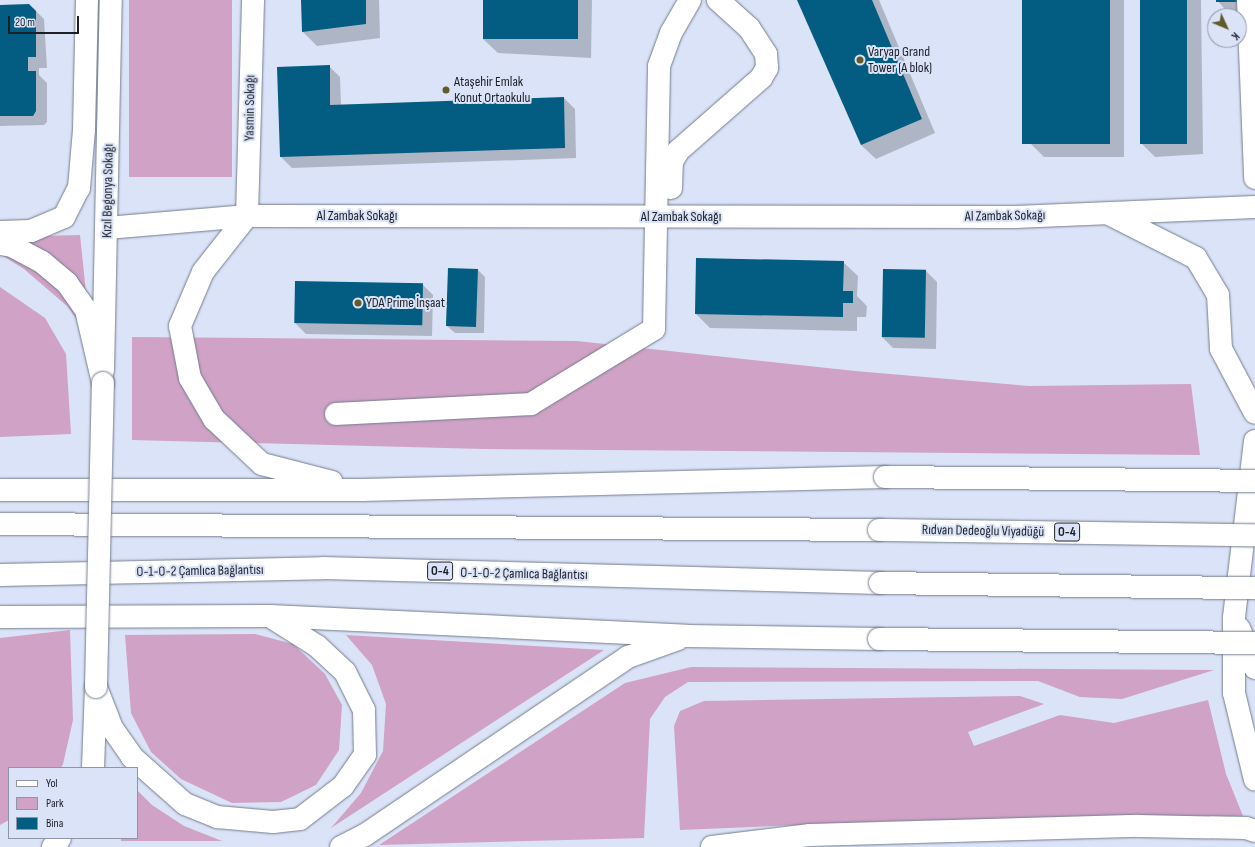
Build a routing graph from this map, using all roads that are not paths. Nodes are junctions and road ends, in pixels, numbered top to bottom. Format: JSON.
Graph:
{"nodes":[{"id":1,"x":87,"y":0,"type":"edge"},
{"id":2,"x":111,"y":0,"type":"edge"},
{"id":3,"x":253,"y":0,"type":"edge"},
{"id":4,"x":690,"y":0,"type":"edge"},
{"id":5,"x":718,"y":0,"type":"edge"},
{"id":6,"x":1248,"y":0,"type":"edge"},
{"id":7,"x":1252,"y":25,"type":"edge"},
{"id":8,"x":658,"y":128,"type":"junction"},
{"id":9,"x":688,"y":140,"type":"junction"},
{"id":10,"x":1255,"y":178,"type":"edge"},
{"id":11,"x":1255,"y":207,"type":"edge"},
{"id":12,"x":1107,"y":213,"type":"junction"},
{"id":13,"x":247,"y":216,"type":"junction"},
{"id":14,"x":663,"y":217,"type":"junction"},
{"id":15,"x":107,"y":228,"type":"junction"},
{"id":16,"x":0,"y":232,"type":"edge"},
{"id":17,"x":0,"y":244,"type":"edge"},
{"id":18,"x":103,"y":383,"type":"junction"},
{"id":19,"x":1255,"y":413,"type":"edge"},
{"id":20,"x":336,"y":414,"type":"dead end"},
{"id":21,"x":1255,"y":441,"type":"edge"},
{"id":22,"x":1255,"y":481,"type":"edge"},
{"id":23,"x":0,"y":490,"type":"edge"},
{"id":24,"x":362,"y":490,"type":"junction"},
{"id":25,"x":0,"y":524,"type":"edge"},
{"id":26,"x":1255,"y":535,"type":"edge"},
{"id":27,"x":0,"y":575,"type":"edge"},
{"id":28,"x":1255,"y":588,"type":"edge"},
{"id":29,"x":270,"y":616,"type":"junction"},
{"id":30,"x":0,"y":617,"type":"edge"},
{"id":31,"x":1234,"y":618,"type":"junction"},
{"id":32,"x":687,"y":636,"type":"junction"},
{"id":33,"x":1255,"y":643,"type":"edge"},
{"id":34,"x":1255,"y":668,"type":"edge"},
{"id":35,"x":96,"y":687,"type":"junction"},
{"id":36,"x":93,"y":767,"type":"edge"},
{"id":37,"x":1255,"y":780,"type":"edge"},
{"id":38,"x":1255,"y":831,"type":"edge"},
{"id":39,"x":59,"y":839,"type":"edge"},
{"id":40,"x":53,"y":847,"type":"edge"},
{"id":41,"x":341,"y":847,"type":"edge"},
{"id":42,"x":712,"y":847,"type":"edge"}],
"edges":[{"from":1,"to":16,"type":"main road","name":"Kızıl Begonya Sokağı"},
{"from":2,"to":15,"type":"main road","name":"Kızıl Begonya Sokağı"},
{"from":3,"to":13,"type":"main road","name":"Yasmin Sokağı"},
{"from":4,"to":8,"type":"main road"},
{"from":5,"to":9,"type":"main road"},
{"from":6,"to":7,"type":"main road"},
{"from":7,"to":10,"type":"main road"},
{"from":8,"to":9,"type":"main road"},
{"from":8,"to":14,"type":"main road"},
{"from":9,"to":14,"type":"main road"},
{"from":11,"to":12,"type":"main road","name":"Al Zambak Sokağı"},
{"from":12,"to":14,"type":"main road","name":"Al Zambak Sokağı"},
{"from":12,"to":19,"type":"main road"},
{"from":13,"to":14,"type":"main road","name":"Al Zambak Sokağı"},
{"from":13,"to":15,"type":"main road","name":"Al Zambak Sokağı"},
{"from":13,"to":24,"type":"main road"},
{"from":14,"to":20,"type":"main road"},
{"from":15,"to":18,"type":"main road","name":"Kızıl Begonya Sokağı"},
{"from":17,"to":18,"type":"main road"},
{"from":18,"to":35,"type":"main road","bridge":true},
{"from":21,"to":31,"type":"main road"},
{"from":22,"to":24,"type":"main road","bridge":true},
{"from":23,"to":24,"type":"main road"},
{"from":25,"to":26,"type":"main road","name":"Rıdvan Dedeoğlu Viyadüğü","number":"O-4","bridge":true},
{"from":27,"to":28,"type":"main road","name":"O-1-O-2 Çamlıca Bağlantısı","number":"O-4","bridge":true},
{"from":29,"to":30,"type":"main road"},
{"from":29,"to":32,"type":"main road"},
{"from":29,"to":35,"type":"main road"},
{"from":31,"to":34,"type":"main road"},
{"from":31,"to":37,"type":"main road"},
{"from":32,"to":33,"type":"main road","bridge":true},
{"from":32,"to":41,"type":"main road"},
{"from":35,"to":36,"type":"main road"},
{"from":38,"to":42,"type":"main road"},
{"from":39,"to":40,"type":"main road"}]}
